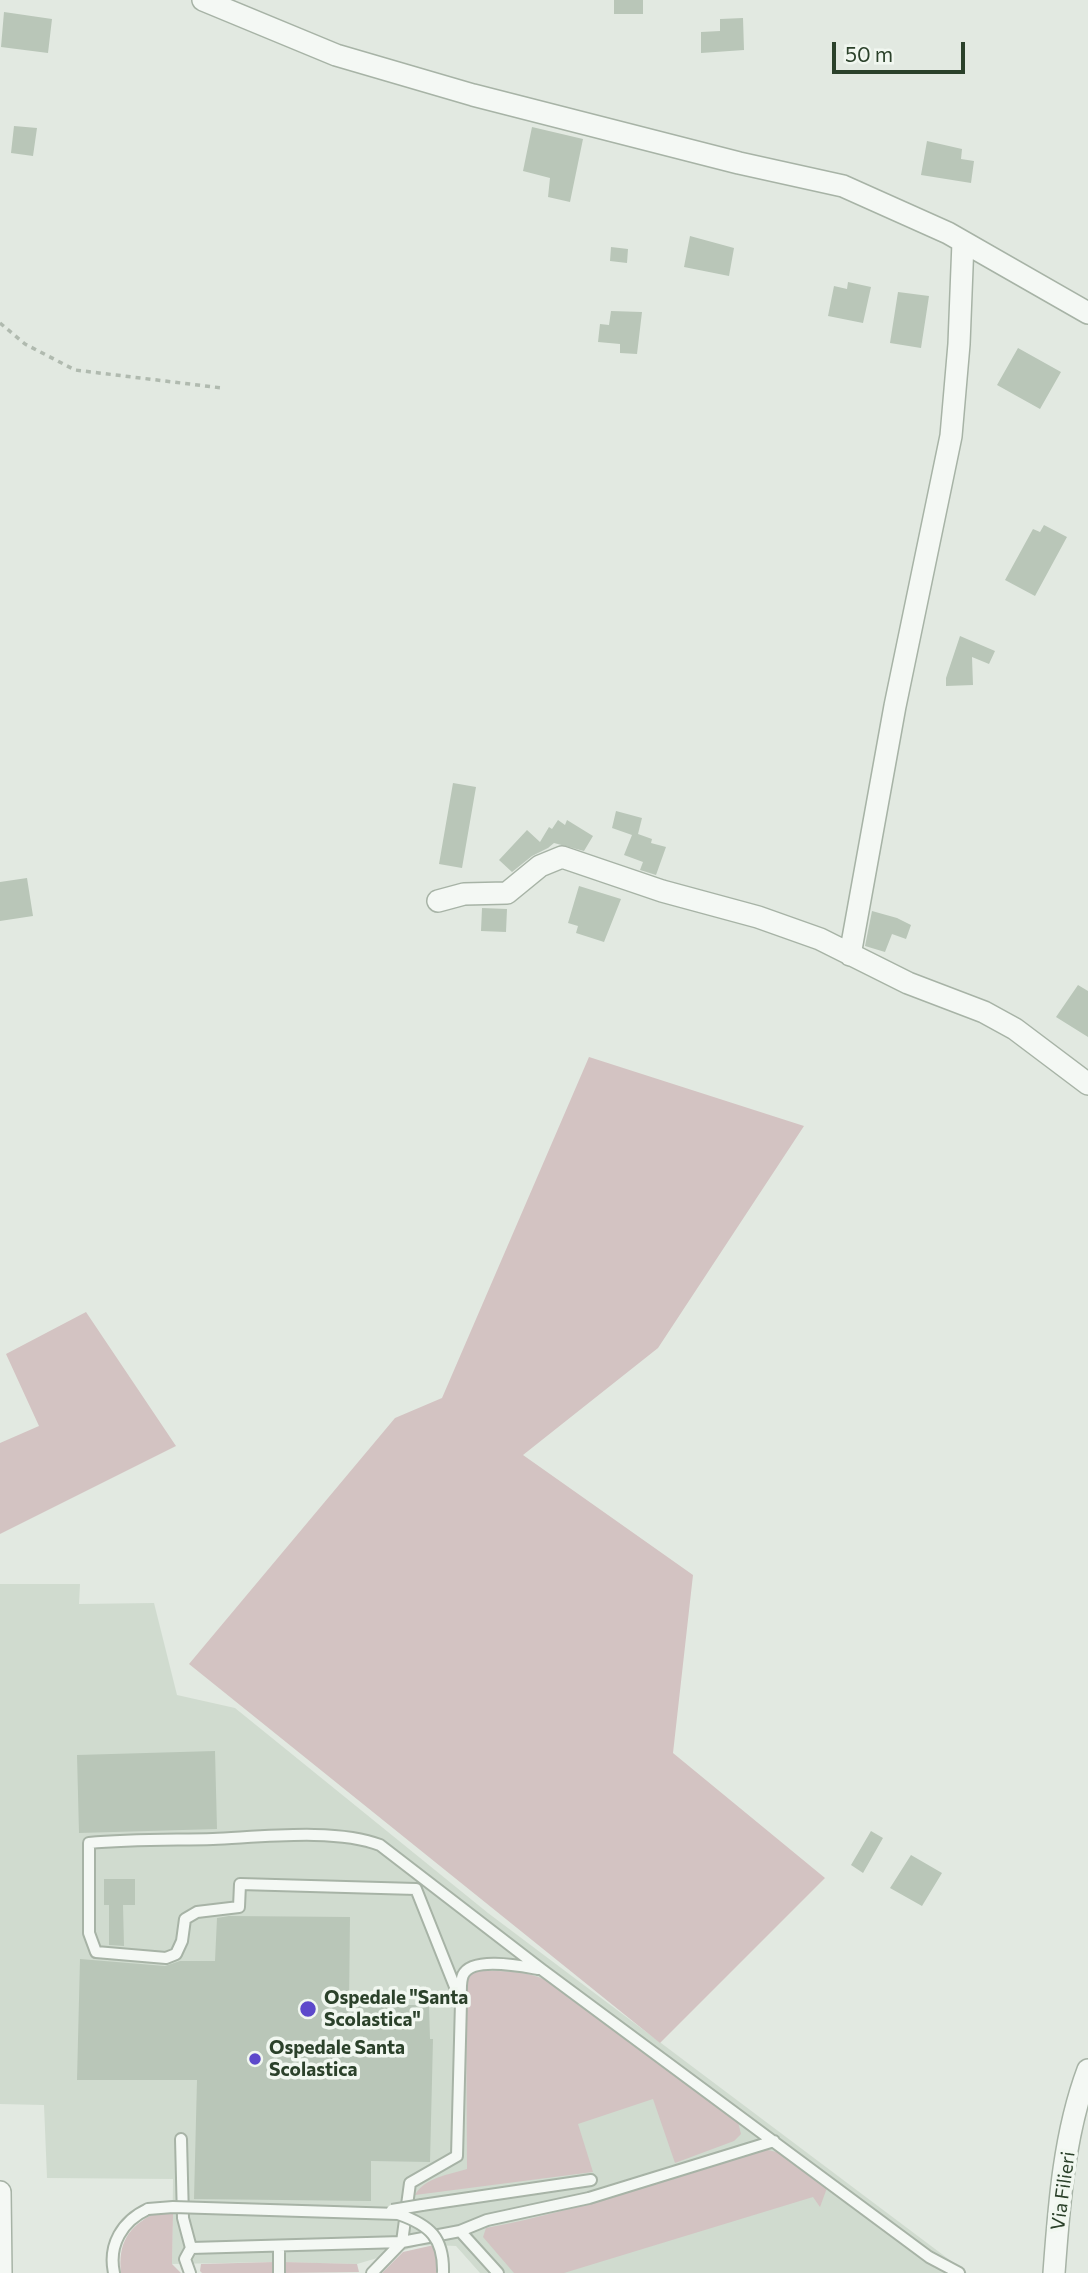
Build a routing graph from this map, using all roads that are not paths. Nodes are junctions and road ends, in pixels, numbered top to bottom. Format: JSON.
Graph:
{"nodes":[{"id":1,"x":204,"y":0,"type":"edge"},
{"id":2,"x":963,"y":242,"type":"junction"},
{"id":3,"x":1088,"y":313,"type":"edge"},
{"id":4,"x":438,"y":901,"type":"dead end"},
{"id":5,"x":850,"y":955,"type":"junction"},
{"id":6,"x":1088,"y":1084,"type":"edge"},
{"id":7,"x":541,"y":1969,"type":"junction"},
{"id":8,"x":461,"y":2002,"type":"junction"},
{"id":9,"x":1088,"y":2070,"type":"edge"},
{"id":10,"x":181,"y":2139,"type":"dead end"},
{"id":11,"x":774,"y":2141,"type":"junction"},
{"id":12,"x":591,"y":2179,"type":"dead end"},
{"id":13,"x":0,"y":2192,"type":"edge"},
{"id":14,"x":370,"y":2213,"type":"junction"},
{"id":15,"x":460,"y":2231,"type":"junction"},
{"id":16,"x":402,"y":2242,"type":"junction"},
{"id":17,"x":279,"y":2246,"type":"junction"},
{"id":18,"x":191,"y":2248,"type":"junction"},
{"id":19,"x":7,"y":2271,"type":"edge"},
{"id":20,"x":114,"y":2273,"type":"edge"},
{"id":21,"x":190,"y":2273,"type":"edge"},
{"id":22,"x":279,"y":2273,"type":"edge"},
{"id":23,"x":372,"y":2273,"type":"edge"},
{"id":24,"x":443,"y":2273,"type":"edge"},
{"id":25,"x":498,"y":2273,"type":"edge"},
{"id":26,"x":960,"y":2273,"type":"edge"},
{"id":27,"x":1055,"y":2273,"type":"edge"}],
"edges":[{"from":1,"to":2,"type":"street"},
{"from":2,"to":3,"type":"street"},
{"from":2,"to":5,"type":"street"},
{"from":4,"to":5,"type":"street"},
{"from":5,"to":6,"type":"street"},
{"from":7,"to":8,"type":"lane"},
{"from":7,"to":8,"type":"lane"},
{"from":7,"to":11,"type":"lane"},
{"from":8,"to":16,"type":"lane"},
{"from":9,"to":27,"type":"street","name":"Via Filieri"},
{"from":10,"to":18,"type":"lane"},
{"from":11,"to":15,"type":"lane"},
{"from":11,"to":26,"type":"lane"},
{"from":12,"to":14,"type":"lane","bridge":true},
{"from":13,"to":19,"type":"street"},
{"from":14,"to":20,"type":"lane","bridge":true},
{"from":14,"to":24,"type":"lane","bridge":true},
{"from":15,"to":16,"type":"lane"},
{"from":15,"to":25,"type":"lane"},
{"from":16,"to":17,"type":"lane"},
{"from":16,"to":23,"type":"lane"},
{"from":17,"to":18,"type":"lane"},
{"from":17,"to":22,"type":"lane"},
{"from":18,"to":21,"type":"lane"}]}
